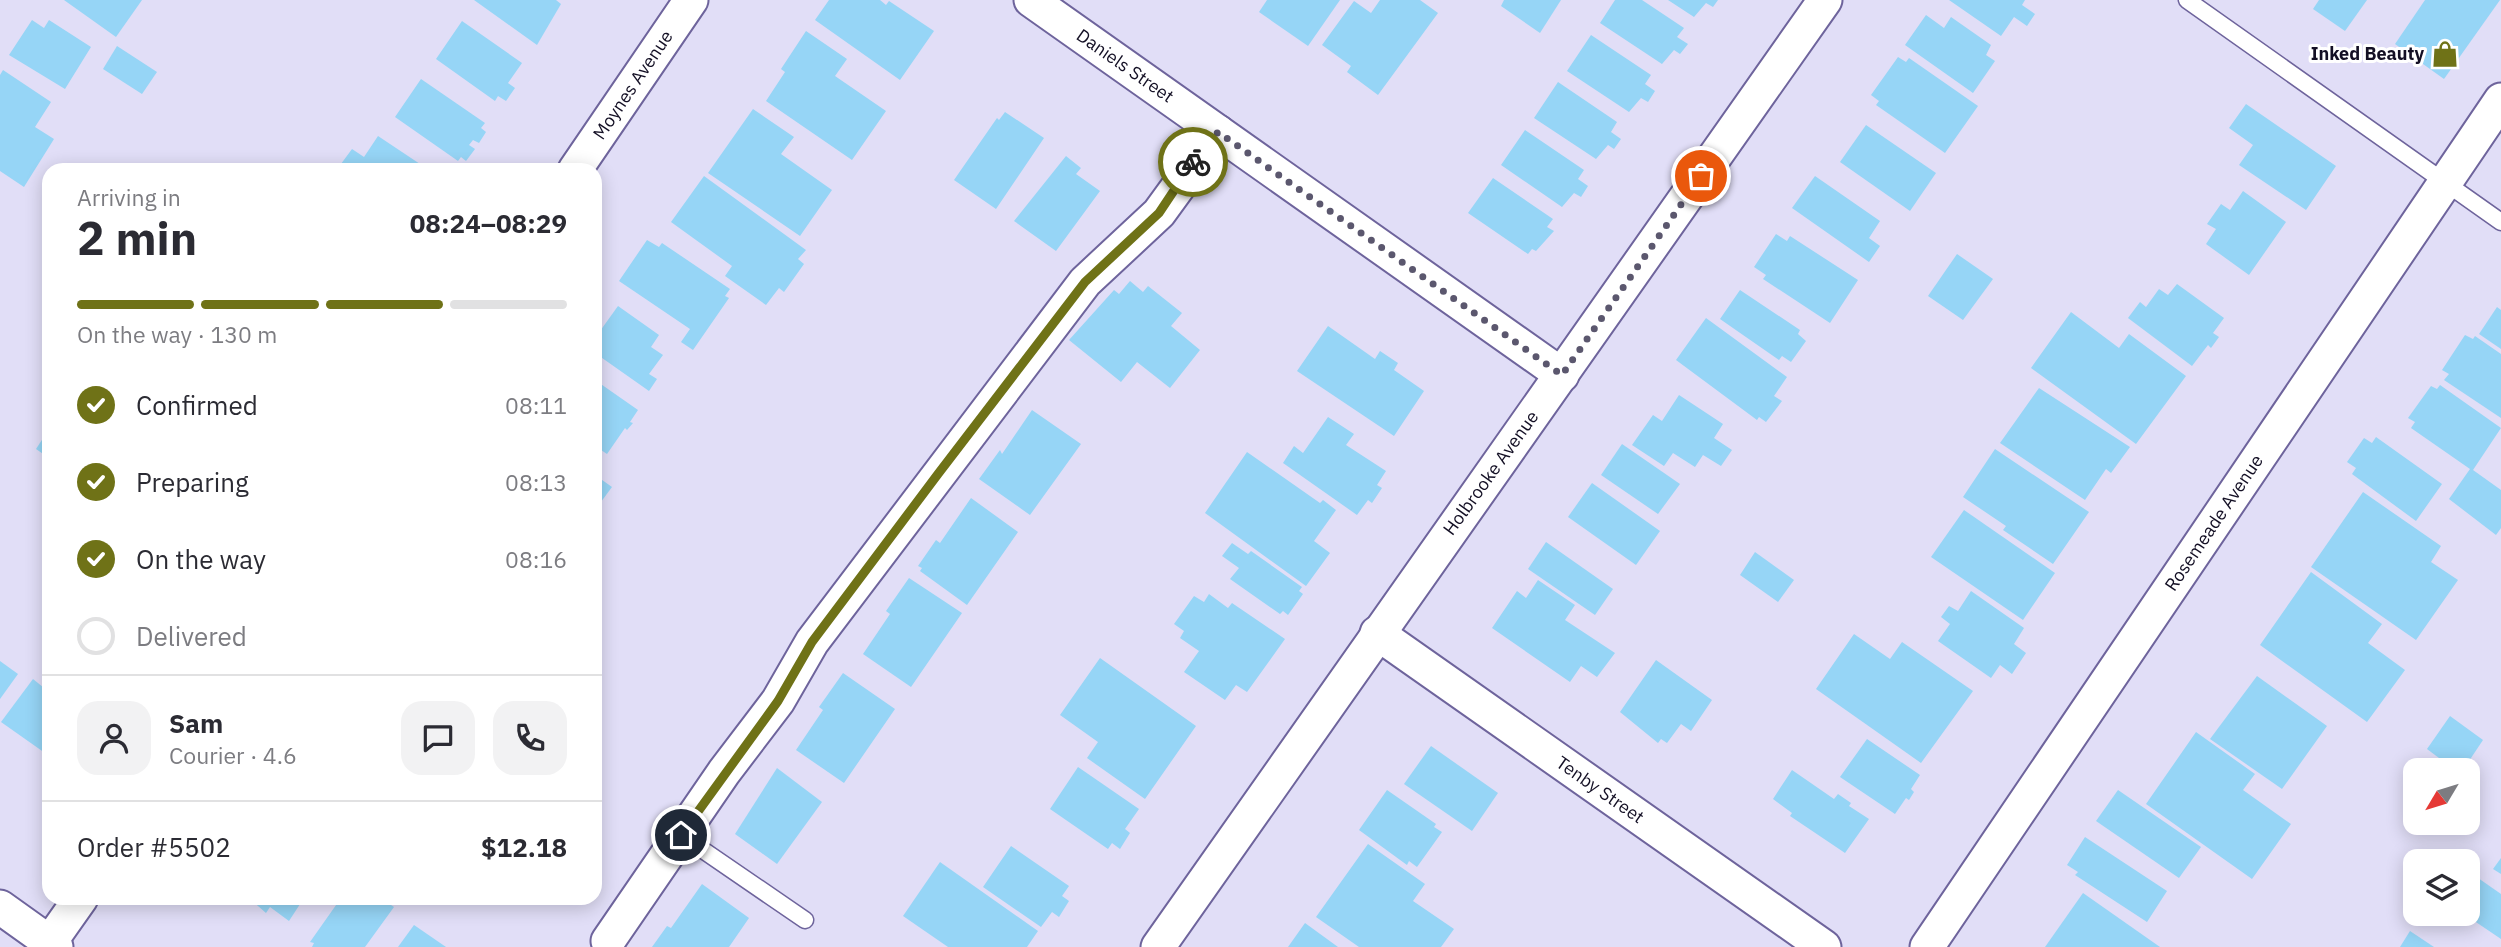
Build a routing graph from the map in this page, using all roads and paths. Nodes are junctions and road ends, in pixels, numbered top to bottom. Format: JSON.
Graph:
{"nodes":[{"id":1,"x":691,"y":0,"type":"edge"},
{"id":2,"x":1031,"y":0,"type":"edge"},
{"id":3,"x":1825,"y":0,"type":"edge"},
{"id":4,"x":2187,"y":0,"type":"edge"},
{"id":5,"x":2501,"y":100,"type":"edge"},
{"id":6,"x":1218,"y":132,"type":"junction"},
{"id":7,"x":580,"y":163,"type":"edge"},
{"id":8,"x":2445,"y":181,"type":"junction"},
{"id":9,"x":2501,"y":222,"type":"edge"},
{"id":10,"x":1562,"y":375,"type":"junction"},
{"id":11,"x":1377,"y":633,"type":"junction"},
{"id":12,"x":681,"y":835,"type":"junction"},
{"id":13,"x":76,"y":905,"type":"edge"},
{"id":14,"x":0,"y":907,"type":"edge"},
{"id":15,"x":805,"y":920,"type":"dead end"},
{"id":16,"x":608,"y":941,"type":"dead end"},
{"id":17,"x":53,"y":945,"type":"edge"},
{"id":18,"x":1158,"y":947,"type":"edge"},
{"id":19,"x":1824,"y":947,"type":"edge"},
{"id":20,"x":1927,"y":947,"type":"edge"}],
"edges":[{"from":1,"to":7,"type":"street","name":"Moynes Avenue"},
{"from":2,"to":6,"type":"street","name":"Daniels Street"},
{"from":3,"to":10,"type":"street","name":"Holbrooke Avenue"},
{"from":4,"to":8,"type":"lane"},
{"from":5,"to":8,"type":"street","name":"Rosemeade Avenue"},
{"from":6,"to":10,"type":"street","name":"Daniels Street"},
{"from":6,"to":12,"type":"street"},
{"from":8,"to":9,"type":"lane"},
{"from":8,"to":20,"type":"street","name":"Rosemeade Avenue"},
{"from":10,"to":11,"type":"street","name":"Holbrooke Avenue"},
{"from":11,"to":18,"type":"street","name":"Holbrooke Avenue"},
{"from":11,"to":19,"type":"street","name":"Tenby Street"},
{"from":12,"to":15,"type":"lane"},
{"from":12,"to":16,"type":"street"},
{"from":13,"to":17,"type":"street"},
{"from":14,"to":17,"type":"street"}]}
